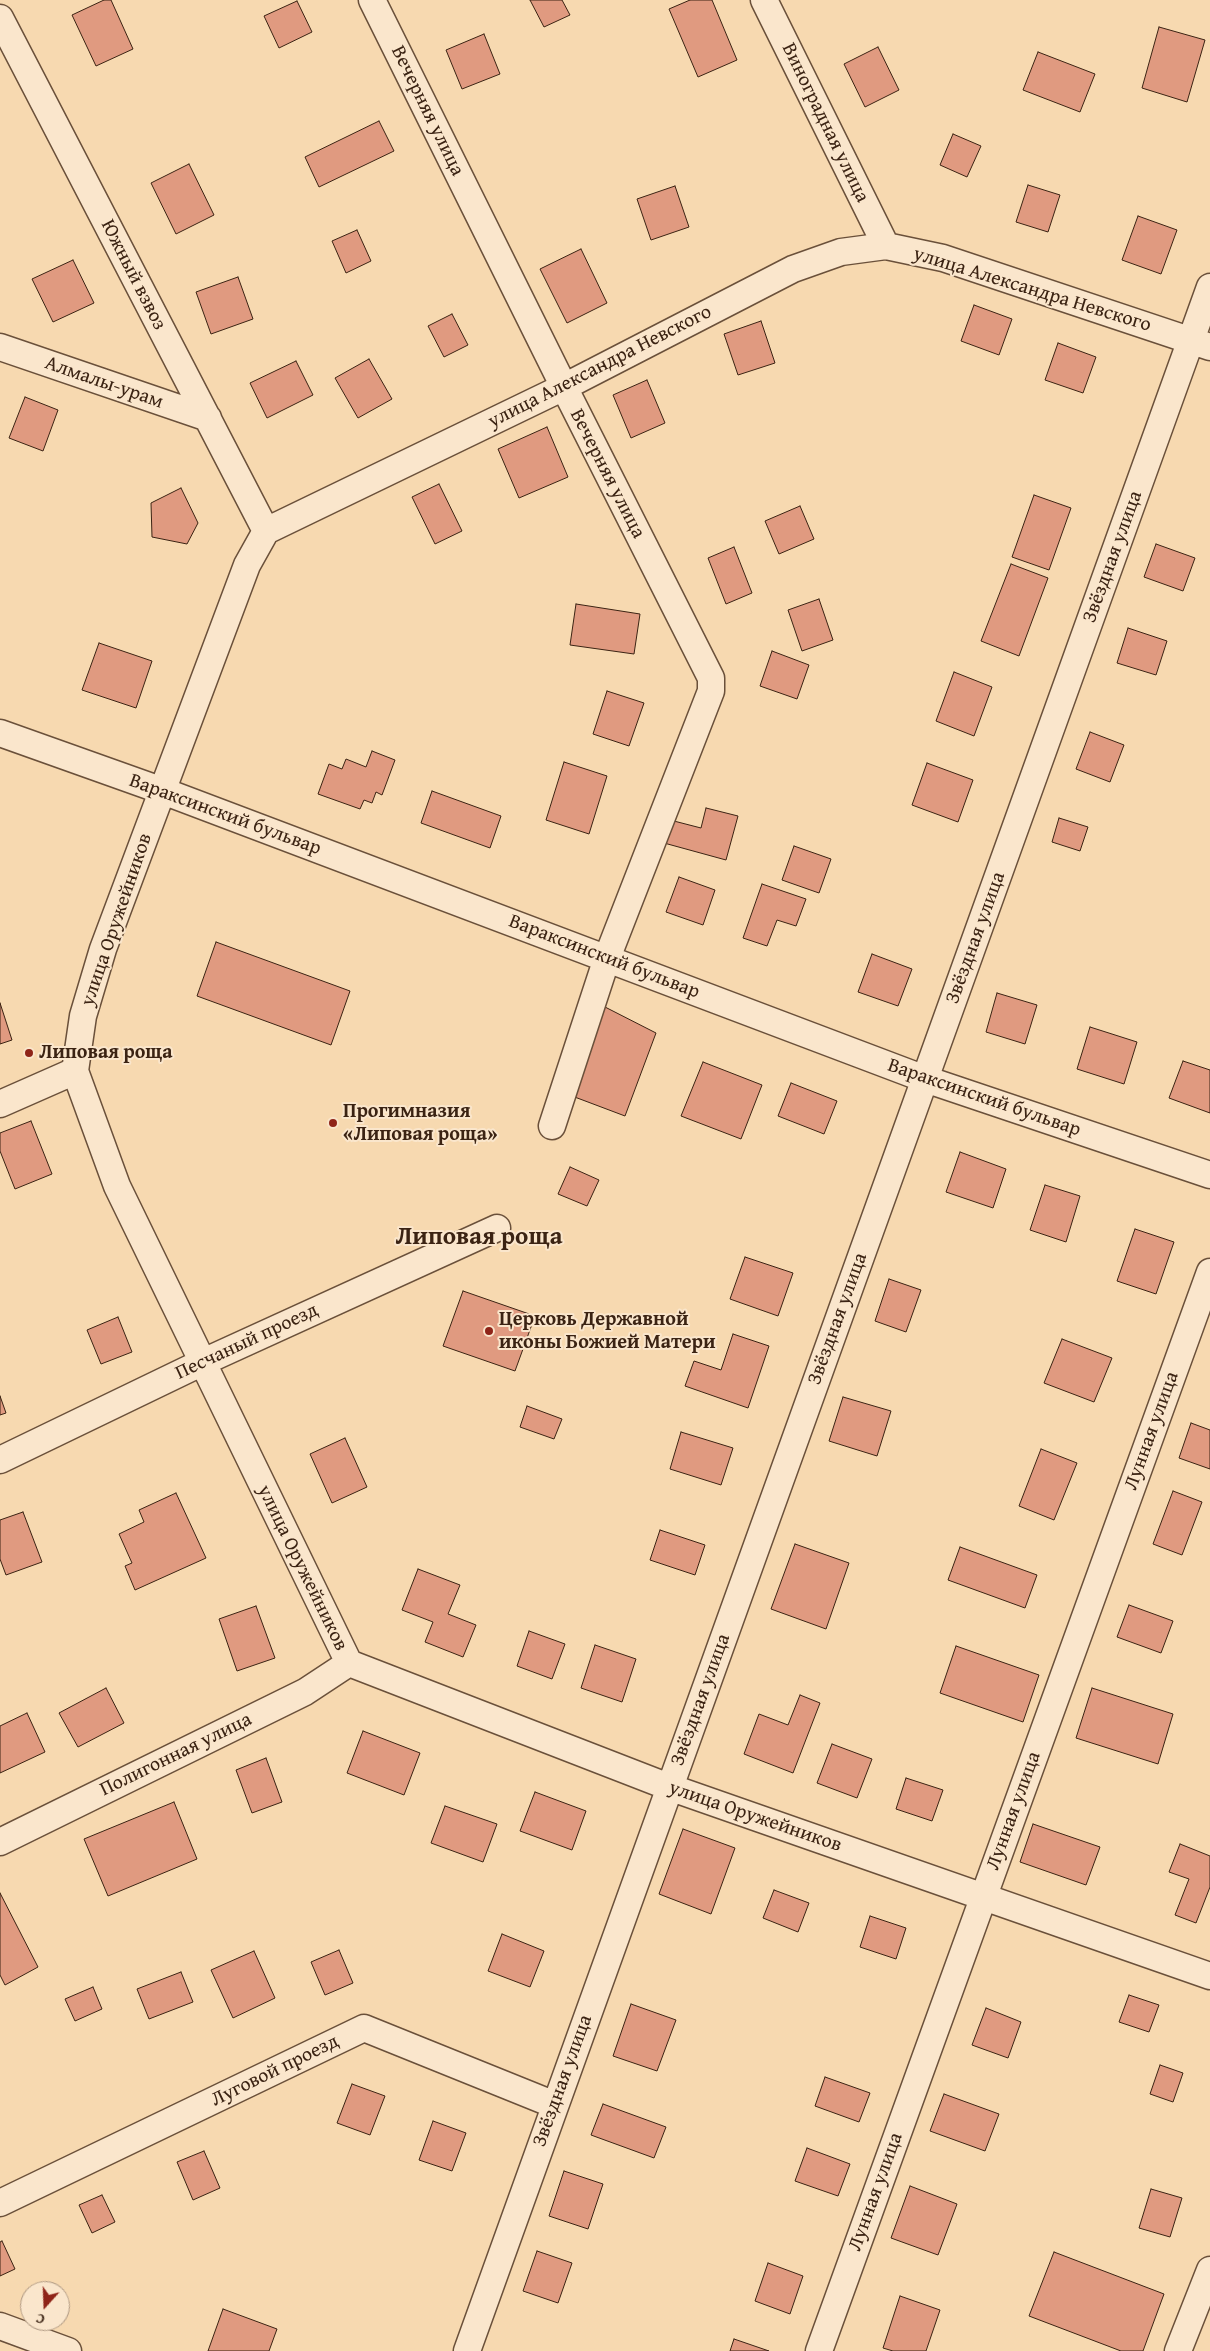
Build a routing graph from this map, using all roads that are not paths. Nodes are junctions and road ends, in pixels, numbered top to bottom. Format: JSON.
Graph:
{"nodes":[{"id":1,"x":372,"y":0,"type":"edge"},
{"id":2,"x":764,"y":0,"type":"edge"},
{"id":3,"x":0,"y":18,"type":"edge"},
{"id":4,"x":886,"y":246,"type":"junction"},
{"id":5,"x":1210,"y":287,"type":"edge"},
{"id":6,"x":1201,"y":344,"type":"edge"},
{"id":7,"x":0,"y":347,"type":"edge"},
{"id":8,"x":564,"y":388,"type":"junction"},
{"id":9,"x":208,"y":418,"type":"junction"},
{"id":10,"x":266,"y":532,"type":"junction"},
{"id":11,"x":0,"y":734,"type":"edge"},
{"id":12,"x":163,"y":791,"type":"junction"},
{"id":13,"x":607,"y":958,"type":"junction"},
{"id":14,"x":75,"y":1071,"type":"junction"},
{"id":15,"x":925,"y":1079,"type":"junction"},
{"id":16,"x":0,"y":1104,"type":"edge"},
{"id":17,"x":552,"y":1126,"type":"dead end"},
{"id":18,"x":1210,"y":1175,"type":"edge"},
{"id":19,"x":497,"y":1228,"type":"dead end"},
{"id":20,"x":1210,"y":1272,"type":"edge"},
{"id":21,"x":201,"y":1363,"type":"junction"},
{"id":22,"x":0,"y":1460,"type":"edge"},
{"id":23,"x":349,"y":1663,"type":"junction"},
{"id":24,"x":669,"y":1787,"type":"junction"},
{"id":25,"x":0,"y":1842,"type":"edge"},
{"id":26,"x":984,"y":1895,"type":"junction"},
{"id":27,"x":1210,"y":1976,"type":"edge"},
{"id":28,"x":555,"y":2104,"type":"junction"},
{"id":29,"x":0,"y":2203,"type":"edge"},
{"id":30,"x":1210,"y":2270,"type":"edge"},
{"id":31,"x":0,"y":2326,"type":"edge"},
{"id":32,"x":68,"y":2351,"type":"edge"},
{"id":33,"x":466,"y":2351,"type":"edge"},
{"id":34,"x":819,"y":2351,"type":"edge"},
{"id":35,"x":1178,"y":2351,"type":"edge"}],
"edges":[{"from":1,"to":8,"type":"street","name":"Вечерняя улица"},
{"from":2,"to":4,"type":"street","name":"Виноградная улица"},
{"from":3,"to":9,"type":"street","name":"Южный взвоз"},
{"from":4,"to":6,"type":"street","name":"улица Александра Невского"},
{"from":4,"to":8,"type":"street","name":"улица Александра Невского"},
{"from":5,"to":6,"type":"street","name":"Звёздная улица"},
{"from":6,"to":15,"type":"street","name":"Звёздная улица"},
{"from":7,"to":9,"type":"street","name":"Алмалы-урам"},
{"from":8,"to":10,"type":"street","name":"улица Александра Невского"},
{"from":8,"to":13,"type":"street","name":"Вечерняя улица"},
{"from":9,"to":10,"type":"street","name":"Южный взвоз"},
{"from":10,"to":12,"type":"street"},
{"from":11,"to":12,"type":"street","name":"Вараксинский бульвар"},
{"from":12,"to":13,"type":"street","name":"Вараксинский бульвар"},
{"from":12,"to":14,"type":"street","name":"улица Оружейников"},
{"from":13,"to":15,"type":"street","name":"Вараксинский бульвар"},
{"from":13,"to":17,"type":"street"},
{"from":14,"to":16,"type":"street"},
{"from":14,"to":21,"type":"street","name":"улица Оружейников"},
{"from":15,"to":18,"type":"street","name":"Вараксинский бульвар"},
{"from":15,"to":24,"type":"street","name":"Звёздная улица"},
{"from":19,"to":21,"type":"street","name":"Песчаный проезд"},
{"from":20,"to":26,"type":"street","name":"Лунная улица"},
{"from":21,"to":22,"type":"street","name":"Песчаный проезд"},
{"from":21,"to":23,"type":"street","name":"улица Оружейников"},
{"from":23,"to":24,"type":"street","name":"улица Оружейников"},
{"from":23,"to":25,"type":"street","name":"Полигонная улица"},
{"from":24,"to":26,"type":"street","name":"улица Оружейников"},
{"from":24,"to":28,"type":"street","name":"Звёздная улица"},
{"from":26,"to":27,"type":"street","name":"улица Оружейников"},
{"from":26,"to":34,"type":"street","name":"Лунная улица"},
{"from":28,"to":29,"type":"street","name":"Луговой проезд"},
{"from":28,"to":33,"type":"street","name":"Звёздная улица"},
{"from":30,"to":35,"type":"street"},
{"from":31,"to":32,"type":"street"}]}
